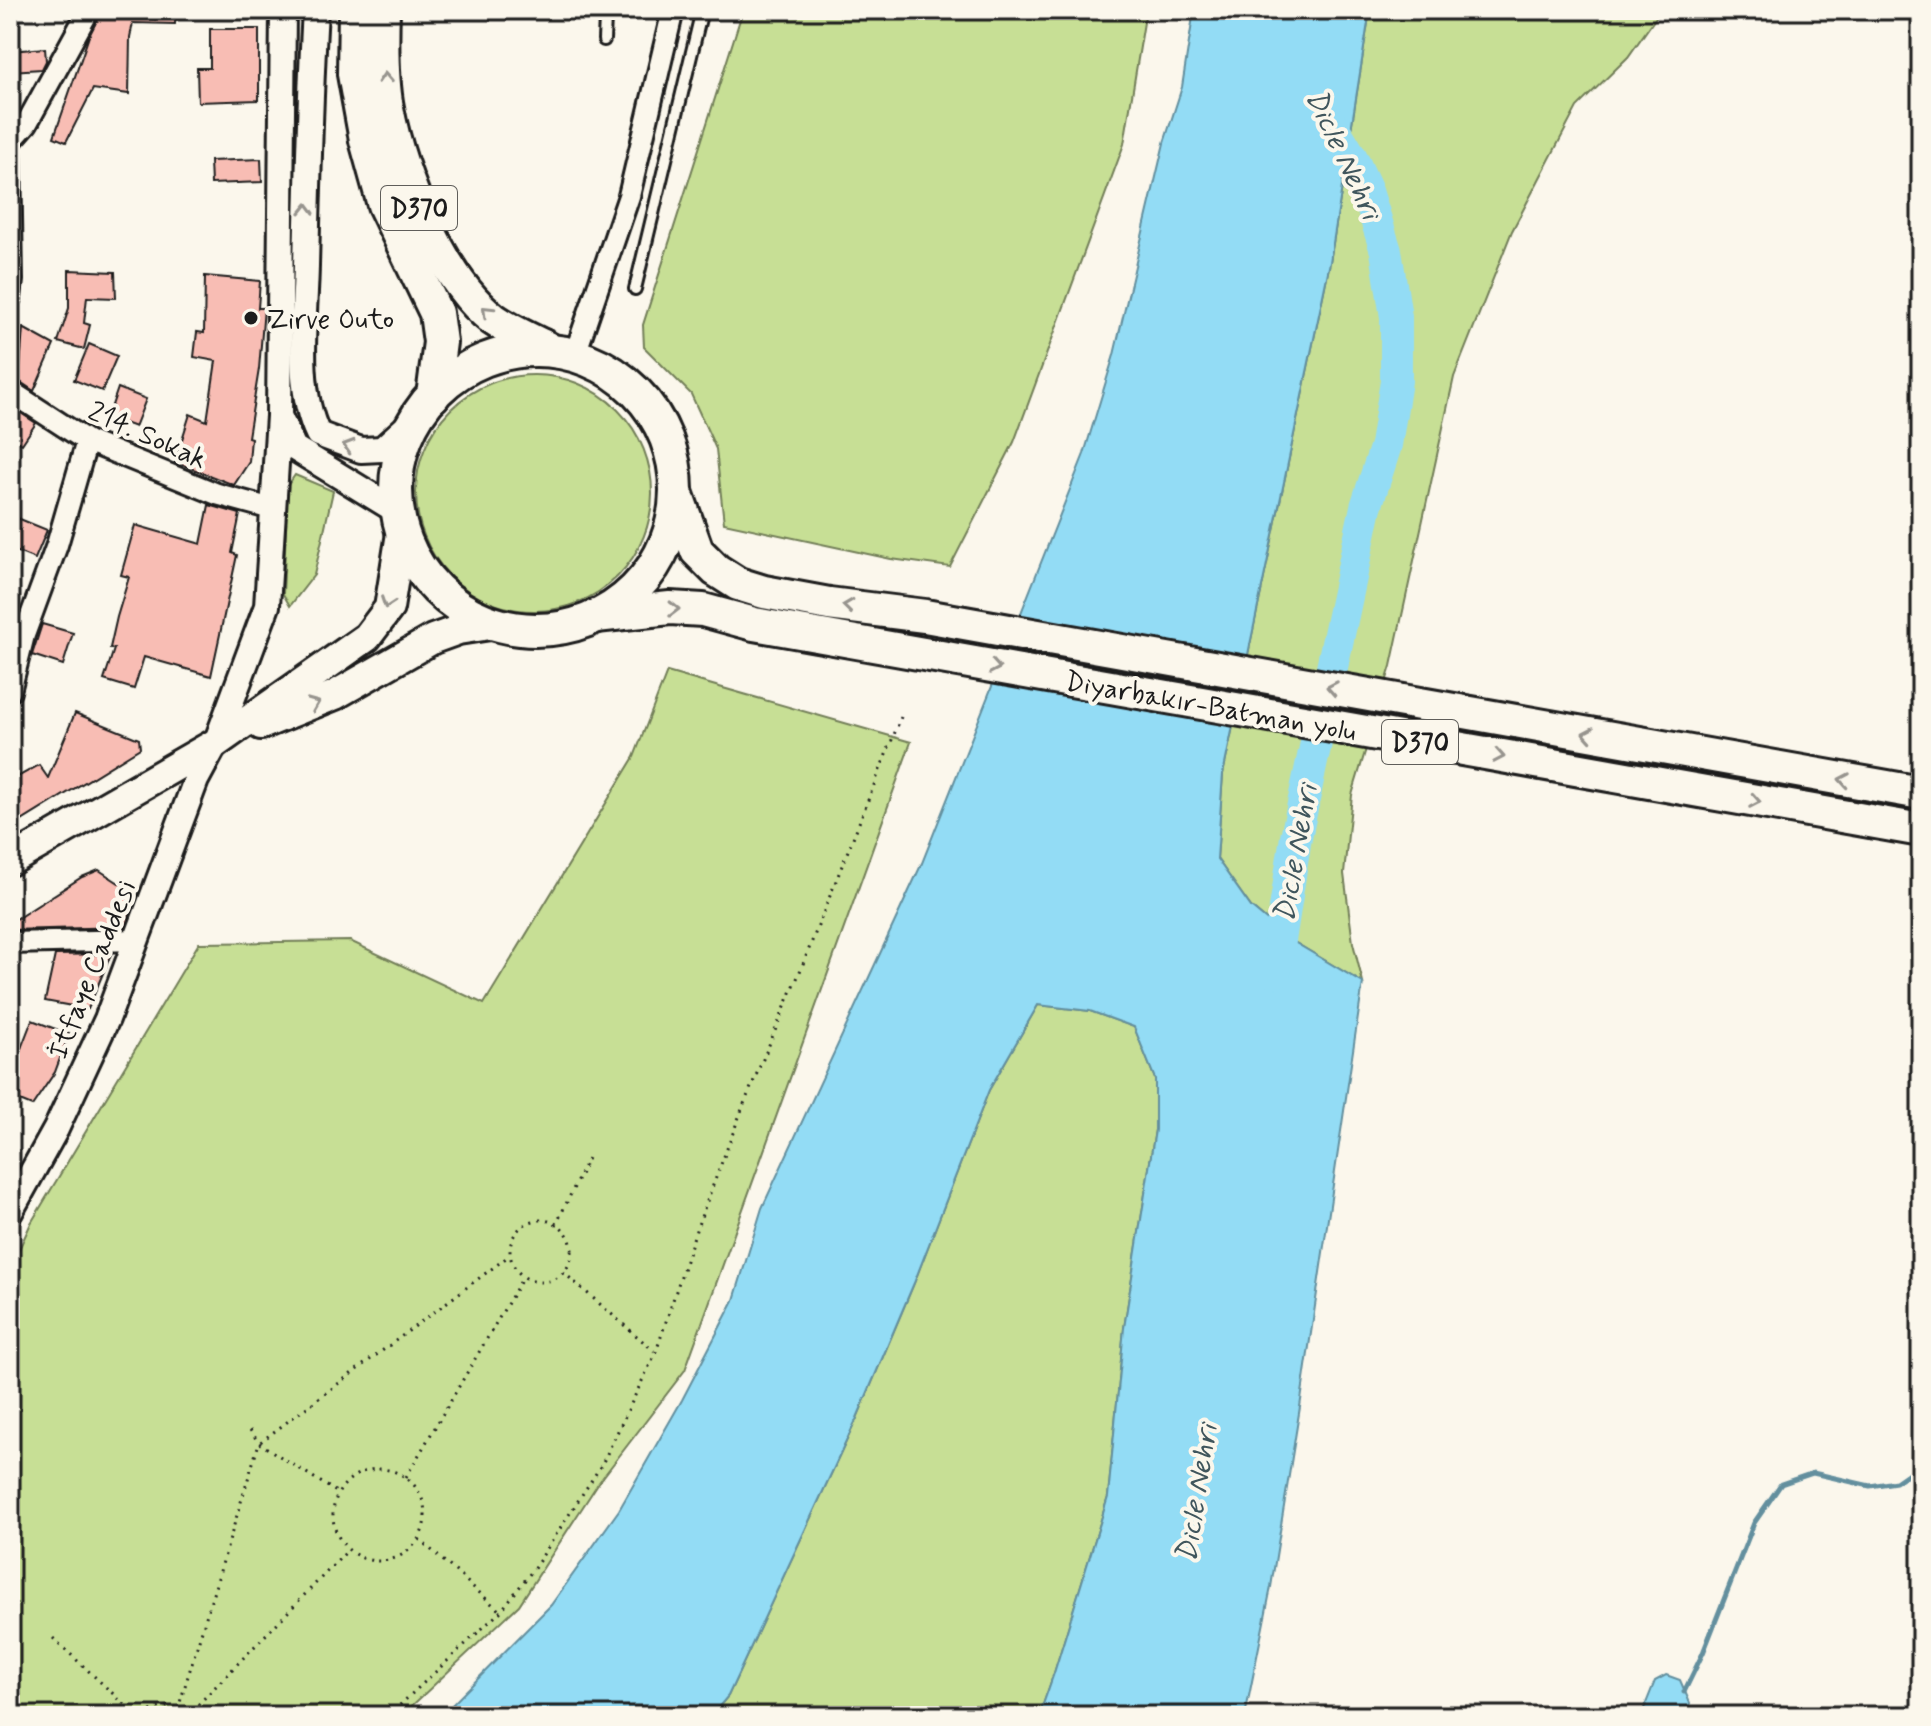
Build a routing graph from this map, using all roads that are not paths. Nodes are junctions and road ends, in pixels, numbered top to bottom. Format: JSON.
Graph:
{"nodes":[{"id":1,"x":89,"y":10,"type":"edge"},
{"id":2,"x":283,"y":10,"type":"edge"},
{"id":3,"x":315,"y":10,"type":"edge"},
{"id":4,"x":355,"y":10,"type":"edge"},
{"id":5,"x":383,"y":10,"type":"edge"},
{"id":6,"x":601,"y":10,"type":"edge"},
{"id":7,"x":673,"y":10,"type":"edge"},
{"id":8,"x":702,"y":10,"type":"edge"},
{"id":9,"x":604,"y":40,"type":"dead end"},
{"id":10,"x":10,"y":142,"type":"edge"},
{"id":11,"x":10,"y":150,"type":"edge"},
{"id":12,"x":635,"y":289,"type":"dead end"},
{"id":13,"x":10,"y":298,"type":"edge"},
{"id":14,"x":564,"y":352,"type":"junction"},
{"id":15,"x":10,"y":391,"type":"edge"},
{"id":16,"x":423,"y":408,"type":"junction"},
{"id":17,"x":279,"y":416,"type":"junction"},
{"id":18,"x":87,"y":441,"type":"junction"},
{"id":19,"x":677,"y":495,"type":"junction"},
{"id":20,"x":272,"y":509,"type":"junction"},
{"id":21,"x":400,"y":519,"type":"junction"},
{"id":22,"x":596,"y":616,"type":"junction"},
{"id":23,"x":497,"y":624,"type":"junction"},
{"id":24,"x":10,"y":691,"type":"edge"},
{"id":25,"x":216,"y":743,"type":"junction"},
{"id":26,"x":1921,"y":793,"type":"edge"},
{"id":27,"x":1921,"y":830,"type":"edge"},
{"id":28,"x":14,"y":853,"type":"edge"},
{"id":29,"x":137,"y":940,"type":"junction"},
{"id":30,"x":10,"y":943,"type":"edge"},
{"id":31,"x":10,"y":1212,"type":"edge"}],
"edges":[{"from":1,"to":10,"type":"street"},
{"from":2,"to":17,"type":"street","name":"İtfaye Caddesi"},
{"from":16,"to":3,"type":"street","one_way":true},
{"from":4,"to":16,"type":"highway","number":"D370"},
{"from":14,"to":5,"type":"highway","number":"D370","one_way":true},
{"from":6,"to":9,"type":"lane"},
{"from":7,"to":14,"type":"street"},
{"from":8,"to":12,"type":"lane"},
{"from":11,"to":13,"type":"street"},
{"from":14,"to":16,"type":"highway"},
{"from":14,"to":19,"type":"highway"},
{"from":15,"to":18,"type":"street","name":"214. Sokak"},
{"from":16,"to":21,"type":"highway"},
{"from":17,"to":20,"type":"street","name":"İtfaye Caddesi"},
{"from":17,"to":21,"type":"street"},
{"from":18,"to":20,"type":"street","name":"214. Sokak"},
{"from":18,"to":24,"type":"street"},
{"from":19,"to":22,"type":"highway"},
{"from":26,"to":19,"type":"highway","name":"Diyarbakır-Batman yolu","number":"D370","one_way":true},
{"from":20,"to":25,"type":"street","name":"İtfaye Caddesi"},
{"from":21,"to":23,"type":"highway"},
{"from":21,"to":25,"type":"main road","one_way":true},
{"from":22,"to":23,"type":"highway"},
{"from":22,"to":27,"type":"highway","name":"Diyarbakır-Batman yolu","number":"D370","one_way":true},
{"from":25,"to":23,"type":"main road","one_way":true},
{"from":25,"to":28,"type":"main road"},
{"from":25,"to":29,"type":"street","name":"İtfaye Caddesi"},
{"from":29,"to":30,"type":"street"},
{"from":29,"to":31,"type":"street","name":"İtfaye Caddesi"}]}
